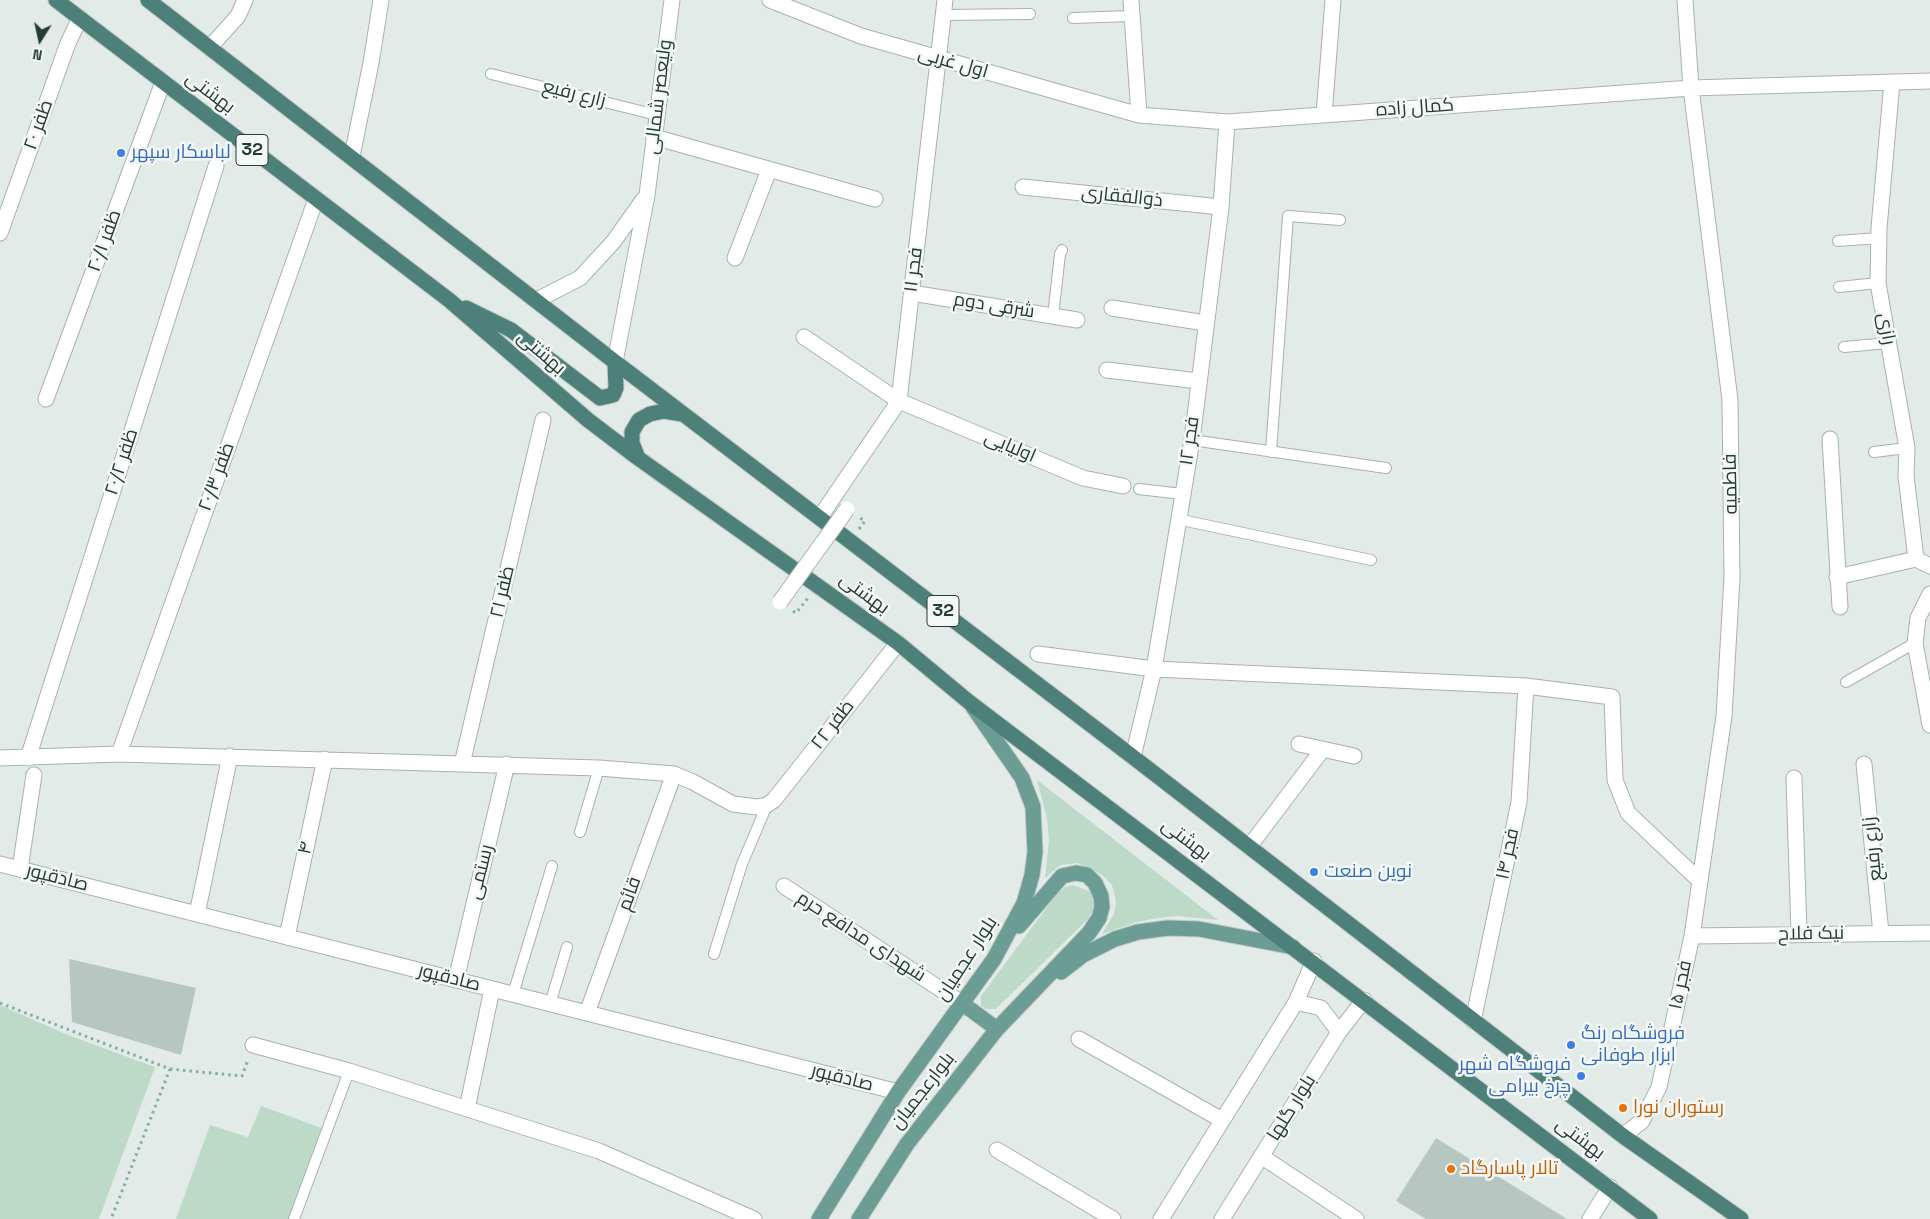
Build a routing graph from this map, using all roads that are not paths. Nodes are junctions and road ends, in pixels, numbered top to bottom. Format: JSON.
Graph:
{"nodes":[{"id":1,"x":56,"y":0,"type":"edge"},
{"id":2,"x":148,"y":0,"type":"edge"},
{"id":3,"x":245,"y":0,"type":"edge"},
{"id":4,"x":381,"y":0,"type":"edge"},
{"id":5,"x":672,"y":0,"type":"edge"},
{"id":6,"x":770,"y":0,"type":"edge"},
{"id":7,"x":1131,"y":0,"type":"edge"},
{"id":8,"x":1333,"y":0,"type":"edge"},
{"id":9,"x":1685,"y":0,"type":"edge"},
{"id":10,"x":945,"y":7,"type":"edge"},
{"id":11,"x":1030,"y":14,"type":"dead end"},
{"id":12,"x":1132,"y":16,"type":"junction"},
{"id":13,"x":80,"y":18,"type":"junction"},
{"id":14,"x":1073,"y":18,"type":"dead end"},
{"id":15,"x":210,"y":47,"type":"junction"},
{"id":16,"x":939,"y":60,"type":"junction"},
{"id":17,"x":492,"y":74,"type":"dead end"},
{"id":18,"x":1930,"y":80,"type":"edge"},
{"id":19,"x":164,"y":82,"type":"junction"},
{"id":20,"x":1892,"y":82,"type":"junction"},
{"id":21,"x":1691,"y":88,"type":"junction"},
{"id":22,"x":1139,"y":114,"type":"junction"},
{"id":23,"x":657,"y":115,"type":"junction"},
{"id":24,"x":1324,"y":115,"type":"junction"},
{"id":25,"x":1227,"y":122,"type":"junction"},
{"id":26,"x":654,"y":137,"type":"junction"},
{"id":27,"x":352,"y":156,"type":"junction"},
{"id":28,"x":216,"y":166,"type":"dead end"},
{"id":29,"x":769,"y":170,"type":"junction"},
{"id":30,"x":1023,"y":187,"type":"dead end"},
{"id":31,"x":647,"y":195,"type":"junction"},
{"id":32,"x":316,"y":199,"type":"junction"},
{"id":33,"x":875,"y":200,"type":"dead end"},
{"id":34,"x":1221,"y":207,"type":"junction"},
{"id":35,"x":1340,"y":220,"type":"dead end"},
{"id":36,"x":0,"y":233,"type":"edge"},
{"id":37,"x":1879,"y":238,"type":"junction"},
{"id":38,"x":1838,"y":241,"type":"dead end"},
{"id":39,"x":1062,"y":250,"type":"dead end"},
{"id":40,"x":735,"y":258,"type":"dead end"},
{"id":41,"x":1878,"y":283,"type":"junction"},
{"id":42,"x":1839,"y":287,"type":"dead end"},
{"id":43,"x":912,"y":293,"type":"junction"},
{"id":44,"x":449,"y":300,"type":"junction"},
{"id":45,"x":537,"y":300,"type":"junction"},
{"id":46,"x":1112,"y":308,"type":"dead end"},
{"id":47,"x":1053,"y":316,"type":"junction"},
{"id":48,"x":1077,"y":320,"type":"dead end"},
{"id":49,"x":1205,"y":322,"type":"junction"},
{"id":50,"x":804,"y":337,"type":"dead end"},
{"id":51,"x":1888,"y":343,"type":"junction"},
{"id":52,"x":1844,"y":347,"type":"dead end"},
{"id":53,"x":615,"y":362,"type":"junction"},
{"id":54,"x":1107,"y":370,"type":"dead end"},
{"id":55,"x":1198,"y":380,"type":"junction"},
{"id":56,"x":46,"y":399,"type":"dead end"},
{"id":57,"x":899,"y":401,"type":"junction"},
{"id":58,"x":684,"y":414,"type":"junction"},
{"id":59,"x":543,"y":420,"type":"dead end"},
{"id":60,"x":1830,"y":439,"type":"dead end"},
{"id":61,"x":1192,"y":440,"type":"junction"},
{"id":62,"x":1907,"y":448,"type":"junction"},
{"id":63,"x":1271,"y":452,"type":"junction"},
{"id":64,"x":1874,"y":452,"type":"dead end"},
{"id":65,"x":638,"y":458,"type":"junction"},
{"id":66,"x":1386,"y":468,"type":"dead end"},
{"id":67,"x":1123,"y":486,"type":"dead end"},
{"id":68,"x":1139,"y":489,"type":"dead end"},
{"id":69,"x":1182,"y":494,"type":"junction"},
{"id":70,"x":848,"y":508,"type":"dead end"},
{"id":71,"x":820,"y":517,"type":"junction"},
{"id":72,"x":1177,"y":520,"type":"junction"},
{"id":73,"x":1916,"y":558,"type":"junction"},
{"id":74,"x":1371,"y":560,"type":"dead end"},
{"id":75,"x":1930,"y":566,"type":"edge"},
{"id":76,"x":1837,"y":577,"type":"junction"},
{"id":77,"x":1930,"y":594,"type":"edge"},
{"id":78,"x":780,"y":602,"type":"dead end"},
{"id":79,"x":1840,"y":607,"type":"dead end"},
{"id":80,"x":898,"y":643,"type":"junction"},
{"id":81,"x":1916,"y":643,"type":"junction"},
{"id":82,"x":1038,"y":654,"type":"dead end"},
{"id":83,"x":1154,"y":669,"type":"junction"},
{"id":84,"x":1846,"y":682,"type":"dead end"},
{"id":85,"x":1526,"y":686,"type":"junction"},
{"id":86,"x":969,"y":702,"type":"junction"},
{"id":87,"x":1930,"y":726,"type":"edge"},
{"id":88,"x":1299,"y":744,"type":"dead end"},
{"id":89,"x":1323,"y":749,"type":"junction"},
{"id":90,"x":119,"y":754,"type":"junction"},
{"id":91,"x":230,"y":756,"type":"junction"},
{"id":92,"x":1354,"y":756,"type":"dead end"},
{"id":93,"x":1133,"y":757,"type":"junction"},
{"id":94,"x":0,"y":758,"type":"edge"},
{"id":95,"x":28,"y":758,"type":"junction"},
{"id":96,"x":326,"y":759,"type":"junction"},
{"id":97,"x":462,"y":764,"type":"junction"},
{"id":98,"x":507,"y":764,"type":"junction"},
{"id":99,"x":1864,"y":764,"type":"dead end"},
{"id":100,"x":599,"y":768,"type":"junction"},
{"id":101,"x":674,"y":774,"type":"junction"},
{"id":102,"x":34,"y":775,"type":"dead end"},
{"id":103,"x":1794,"y":778,"type":"dead end"},
{"id":104,"x":767,"y":805,"type":"junction"},
{"id":105,"x":580,"y":832,"type":"dead end"},
{"id":106,"x":1249,"y":847,"type":"junction"},
{"id":107,"x":0,"y":864,"type":"edge"},
{"id":108,"x":552,"y":866,"type":"dead end"},
{"id":109,"x":20,"y":869,"type":"junction"},
{"id":110,"x":1700,"y":881,"type":"junction"},
{"id":111,"x":784,"y":886,"type":"dead end"},
{"id":112,"x":197,"y":914,"type":"junction"},
{"id":113,"x":1881,"y":933,"type":"junction"},
{"id":114,"x":1930,"y":933,"type":"edge"},
{"id":115,"x":1799,"y":934,"type":"junction"},
{"id":116,"x":286,"y":936,"type":"junction"},
{"id":117,"x":1692,"y":936,"type":"junction"},
{"id":118,"x":567,"y":947,"type":"dead end"},
{"id":119,"x":1294,"y":947,"type":"junction"},
{"id":120,"x":714,"y":954,"type":"dead end"},
{"id":121,"x":994,"y":959,"type":"junction"},
{"id":122,"x":1314,"y":961,"type":"junction"},
{"id":123,"x":456,"y":980,"type":"junction"},
{"id":124,"x":492,"y":989,"type":"junction"},
{"id":125,"x":514,"y":994,"type":"junction"},
{"id":126,"x":1030,"y":996,"type":"junction"},
{"id":127,"x":1364,"y":1000,"type":"junction"},
{"id":128,"x":1296,"y":1002,"type":"junction"},
{"id":129,"x":550,"y":1004,"type":"junction"},
{"id":130,"x":963,"y":1004,"type":"junction"},
{"id":131,"x":587,"y":1013,"type":"junction"},
{"id":132,"x":1473,"y":1021,"type":"junction"},
{"id":133,"x":997,"y":1029,"type":"junction"},
{"id":134,"x":1340,"y":1032,"type":"junction"},
{"id":135,"x":1079,"y":1039,"type":"dead end"},
{"id":136,"x":253,"y":1045,"type":"road end"},
{"id":137,"x":349,"y":1070,"type":"junction"},
{"id":138,"x":898,"y":1092,"type":"junction"},
{"id":139,"x":467,"y":1109,"type":"junction"},
{"id":140,"x":1222,"y":1120,"type":"junction"},
{"id":141,"x":1622,"y":1136,"type":"junction"},
{"id":142,"x":997,"y":1150,"type":"dead end"},
{"id":143,"x":1262,"y":1156,"type":"junction"},
{"id":144,"x":1610,"y":1187,"type":"junction"},
{"id":145,"x":294,"y":1219,"type":"edge"},
{"id":146,"x":754,"y":1219,"type":"edge"},
{"id":147,"x":819,"y":1219,"type":"edge"},
{"id":148,"x":859,"y":1219,"type":"edge"},
{"id":149,"x":1113,"y":1219,"type":"edge"},
{"id":150,"x":1161,"y":1219,"type":"edge"},
{"id":151,"x":1222,"y":1219,"type":"edge"},
{"id":152,"x":1356,"y":1219,"type":"edge"},
{"id":153,"x":1590,"y":1219,"type":"edge"},
{"id":154,"x":1650,"y":1219,"type":"edge"},
{"id":155,"x":1741,"y":1219,"type":"edge"}],
"edges":[{"from":1,"to":13,"type":"highway","name":"بهشتی","number":"32"},
{"from":2,"to":15,"type":"highway","name":"بهشتی","number":"32"},
{"from":3,"to":15,"type":"street"},
{"from":4,"to":27,"type":"street"},
{"from":5,"to":23,"type":"street","name":"ولیعصر شمالی"},
{"from":6,"to":16,"type":"street","name":"اول غربی"},
{"from":7,"to":12,"type":"street"},
{"from":8,"to":24,"type":"street"},
{"from":9,"to":21,"type":"street"},
{"from":10,"to":11,"type":"lane"},
{"from":10,"to":16,"type":"street","name":"فجر ۱۱"},
{"from":12,"to":14,"type":"lane"},
{"from":12,"to":22,"type":"street"},
{"from":13,"to":19,"type":"highway","name":"بهشتی","number":"32"},
{"from":13,"to":36,"type":"street","name":"ظفر ۲۰"},
{"from":15,"to":27,"type":"highway","name":"بهشتی","number":"32"},
{"from":16,"to":22,"type":"street","name":"اول غربی"},
{"from":16,"to":43,"type":"street","name":"فجر ۱۱"},
{"from":17,"to":23,"type":"lane","name":"زارع رفیع"},
{"from":18,"to":20,"type":"street","name":"کمال زاده"},
{"from":19,"to":32,"type":"highway","name":"بهشتی","number":"32"},
{"from":19,"to":56,"type":"street","name":"ظفر ۲۰/۱"},
{"from":20,"to":21,"type":"street","name":"کمال زاده"},
{"from":20,"to":37,"type":"street","name":"رازی"},
{"from":21,"to":24,"type":"street","name":"کمال زاده"},
{"from":21,"to":110,"type":"street","name":"فاطمیه"},
{"from":22,"to":25,"type":"street","name":"کمال زاده"},
{"from":23,"to":26,"type":"street","name":"ولیعصر شمالی"},
{"from":24,"to":25,"type":"street","name":"کمال زاده"},
{"from":25,"to":34,"type":"street","name":"فجر ۱۲"},
{"from":26,"to":29,"type":"street"},
{"from":26,"to":31,"type":"street","name":"ولیعصر شمالی"},
{"from":27,"to":45,"type":"highway","name":"بهشتی","number":"32"},
{"from":28,"to":95,"type":"street","name":"ظفر ۲۰/۲"},
{"from":29,"to":33,"type":"street"},
{"from":29,"to":40,"type":"street"},
{"from":30,"to":34,"type":"street","name":"ذوالفقاری"},
{"from":31,"to":45,"type":"street"},
{"from":31,"to":53,"type":"street","name":"ولیعصر شمالی"},
{"from":32,"to":44,"type":"highway","name":"بهشتی","number":"32"},
{"from":32,"to":90,"type":"street","name":"ظفر ۲۰/۳"},
{"from":34,"to":49,"type":"street","name":"فجر ۱۲"},
{"from":35,"to":63,"type":"lane"},
{"from":37,"to":38,"type":"lane"},
{"from":37,"to":41,"type":"street","name":"رازی"},
{"from":39,"to":47,"type":"lane"},
{"from":41,"to":42,"type":"lane"},
{"from":41,"to":51,"type":"street","name":"رازی"},
{"from":43,"to":47,"type":"street","name":"شرقی دوم"},
{"from":43,"to":57,"type":"street","name":"فجر ۱۱"},
{"from":44,"to":53,"type":"highway"},
{"from":44,"to":65,"type":"highway","name":"بهشتی","number":"32"},
{"from":45,"to":53,"type":"highway","name":"بهشتی","number":"32"},
{"from":46,"to":49,"type":"street"},
{"from":47,"to":48,"type":"street","name":"شرقی دوم"},
{"from":49,"to":55,"type":"street","name":"فجر ۱۲"},
{"from":50,"to":57,"type":"street","name":"اولیایی"},
{"from":51,"to":52,"type":"lane"},
{"from":51,"to":62,"type":"street","name":"رازی"},
{"from":53,"to":58,"type":"highway","name":"بهشتی","number":"32"},
{"from":54,"to":55,"type":"street"},
{"from":55,"to":61,"type":"street","name":"فجر ۱۲"},
{"from":57,"to":67,"type":"street","name":"اولیایی"},
{"from":57,"to":71,"type":"street","name":"فجر ۱۱"},
{"from":58,"to":65,"type":"highway"},
{"from":58,"to":71,"type":"highway","name":"بهشتی","number":"32"},
{"from":59,"to":97,"type":"street","name":"ظفر ۲۱"},
{"from":60,"to":76,"type":"street"},
{"from":61,"to":63,"type":"lane"},
{"from":61,"to":69,"type":"street","name":"فجر ۱۲"},
{"from":62,"to":64,"type":"lane"},
{"from":62,"to":73,"type":"street","name":"رازی"},
{"from":63,"to":66,"type":"lane"},
{"from":65,"to":80,"type":"highway","name":"بهشتی","number":"32"},
{"from":68,"to":69,"type":"lane"},
{"from":69,"to":72,"type":"street","name":"فجر ۱۲"},
{"from":70,"to":78,"type":"street","bridge":true},
{"from":71,"to":93,"type":"highway","name":"بهشتی","number":"32"},
{"from":72,"to":74,"type":"lane"},
{"from":72,"to":83,"type":"street","name":"فجر ۱۲"},
{"from":73,"to":75,"type":"street"},
{"from":73,"to":76,"type":"street"},
{"from":76,"to":79,"type":"street"},
{"from":77,"to":81,"type":"street"},
{"from":80,"to":86,"type":"highway","name":"بهشتی","number":"32"},
{"from":80,"to":104,"type":"street","name":"ظفر ۲۲"},
{"from":81,"to":84,"type":"lane"},
{"from":81,"to":87,"type":"street"},
{"from":82,"to":83,"type":"street"},
{"from":83,"to":85,"type":"street"},
{"from":83,"to":93,"type":"street","name":"فجر ۱۲"},
{"from":85,"to":110,"type":"street"},
{"from":85,"to":132,"type":"street","name":"فجر ۱۴"},
{"from":86,"to":119,"type":"highway","name":"بهشتی","number":"32"},
{"from":86,"to":121,"type":"main road","name":"بلوار عجمیان"},
{"from":88,"to":89,"type":"street"},
{"from":89,"to":92,"type":"street"},
{"from":89,"to":106,"type":"street"},
{"from":90,"to":91,"type":"street"},
{"from":90,"to":95,"type":"street"},
{"from":91,"to":96,"type":"street"},
{"from":91,"to":112,"type":"street"},
{"from":93,"to":106,"type":"highway","name":"بهشتی","number":"32"},
{"from":94,"to":95,"type":"street"},
{"from":96,"to":97,"type":"street"},
{"from":96,"to":116,"type":"street","name":"۴"},
{"from":97,"to":98,"type":"street"},
{"from":98,"to":100,"type":"street"},
{"from":98,"to":123,"type":"street","name":"رستمی"},
{"from":99,"to":113,"type":"street","name":"زارع رفیع"},
{"from":100,"to":101,"type":"street"},
{"from":100,"to":105,"type":"lane"},
{"from":101,"to":104,"type":"street"},
{"from":101,"to":131,"type":"street","name":"قائم"},
{"from":102,"to":109,"type":"street"},
{"from":103,"to":115,"type":"street"},
{"from":104,"to":120,"type":"lane"},
{"from":106,"to":132,"type":"highway","name":"بهشتی","number":"32"},
{"from":107,"to":109,"type":"street","name":"صادقپور"},
{"from":108,"to":125,"type":"lane"},
{"from":109,"to":112,"type":"street","name":"صادقپور"},
{"from":110,"to":117,"type":"street","name":"فجر ۱۵"},
{"from":111,"to":130,"type":"street","name":"شهدای مدافع حرم"},
{"from":112,"to":116,"type":"street","name":"صادقپور"},
{"from":113,"to":114,"type":"street","name":"نیک فلاح"},
{"from":113,"to":115,"type":"street","name":"نیک فلاح"},
{"from":115,"to":117,"type":"street","name":"نیک فلاح"},
{"from":116,"to":123,"type":"street","name":"صادقپور"},
{"from":117,"to":141,"type":"street","name":"فجر ۱۵"},
{"from":118,"to":129,"type":"lane"},
{"from":119,"to":122,"type":"highway","name":"بهشتی","number":"32"},
{"from":119,"to":126,"type":"main road"},
{"from":121,"to":126,"type":"main road"},
{"from":121,"to":130,"type":"main road","name":"بلوار عجمیان"},
{"from":122,"to":127,"type":"highway","name":"بهشتی","number":"32"},
{"from":122,"to":128,"type":"street"},
{"from":123,"to":124,"type":"street","name":"صادقپور"},
{"from":124,"to":125,"type":"street","name":"صادقپور"},
{"from":124,"to":139,"type":"street"},
{"from":125,"to":129,"type":"street","name":"صادقپور"},
{"from":126,"to":133,"type":"main road","name":"بلوارعجمیان"},
{"from":127,"to":134,"type":"street","name":"بلوار گلها"},
{"from":127,"to":144,"type":"highway","name":"بهشتی","number":"32"},
{"from":128,"to":134,"type":"street"},
{"from":128,"to":140,"type":"street"},
{"from":129,"to":131,"type":"street","name":"صادقپور"},
{"from":130,"to":133,"type":"main road"},
{"from":130,"to":138,"type":"main road","name":"بلوار عجمیان"},
{"from":131,"to":138,"type":"street","name":"صادقپور"},
{"from":132,"to":141,"type":"highway","name":"بهشتی","number":"32"},
{"from":133,"to":148,"type":"main road","name":"بلوارعجمیان"},
{"from":134,"to":143,"type":"street","name":"بلوار گلها"},
{"from":135,"to":140,"type":"street"},
{"from":136,"to":137,"type":"street"},
{"from":137,"to":139,"type":"street"},
{"from":137,"to":145,"type":"lane"},
{"from":138,"to":147,"type":"main road","name":"بلوار عجمیان"},
{"from":139,"to":146,"type":"street"},
{"from":140,"to":150,"type":"street"},
{"from":141,"to":155,"type":"highway","name":"بهشتی","number":"32"},
{"from":142,"to":149,"type":"street"},
{"from":143,"to":151,"type":"street","name":"بلوار گلها"},
{"from":143,"to":152,"type":"street"},
{"from":144,"to":153,"type":"street"},
{"from":144,"to":154,"type":"highway","name":"بهشتی","number":"32"}]}
